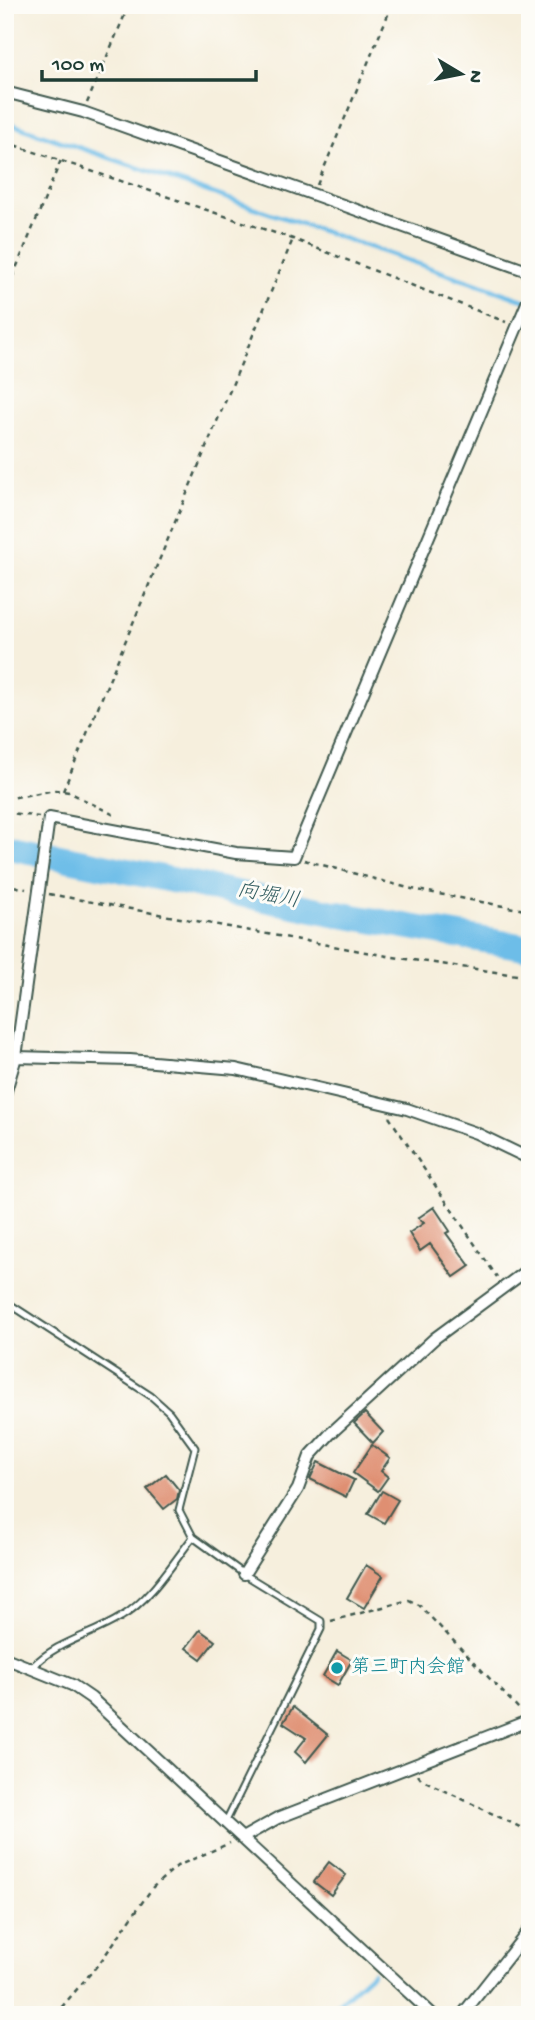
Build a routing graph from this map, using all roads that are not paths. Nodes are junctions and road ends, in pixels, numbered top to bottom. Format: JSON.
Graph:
{"nodes":[{"id":1,"x":5,"y":92,"type":"edge"},
{"id":2,"x":530,"y":272,"type":"edge"},
{"id":3,"x":530,"y":296,"type":"edge"},
{"id":4,"x":16,"y":1057,"type":"junction"},
{"id":5,"x":5,"y":1094,"type":"edge"},
{"id":6,"x":530,"y":1159,"type":"edge"},
{"id":7,"x":530,"y":1268,"type":"edge"},
{"id":8,"x":5,"y":1301,"type":"edge"},
{"id":9,"x":193,"y":1537,"type":"junction"},
{"id":10,"x":244,"y":1574,"type":"junction"},
{"id":11,"x":5,"y":1658,"type":"edge"},
{"id":12,"x":32,"y":1667,"type":"junction"},
{"id":13,"x":529,"y":1720,"type":"edge"},
{"id":14,"x":226,"y":1821,"type":"junction"},
{"id":15,"x":242,"y":1838,"type":"junction"},
{"id":16,"x":530,"y":1930,"type":"edge"},
{"id":17,"x":433,"y":2015,"type":"edge"},
{"id":18,"x":462,"y":2015,"type":"edge"}],
"edges":[{"from":1,"to":2,"type":"street"},
{"from":3,"to":4,"type":"street"},
{"from":4,"to":5,"type":"street"},
{"from":4,"to":6,"type":"street"},
{"from":7,"to":10,"type":"street"},
{"from":8,"to":9,"type":"lane"},
{"from":9,"to":10,"type":"lane"},
{"from":9,"to":12,"type":"lane"},
{"from":10,"to":14,"type":"lane"},
{"from":11,"to":12,"type":"street"},
{"from":12,"to":14,"type":"street"},
{"from":13,"to":15,"type":"street"},
{"from":14,"to":15,"type":"street"},
{"from":15,"to":17,"type":"street"},
{"from":16,"to":18,"type":"street"}]}
